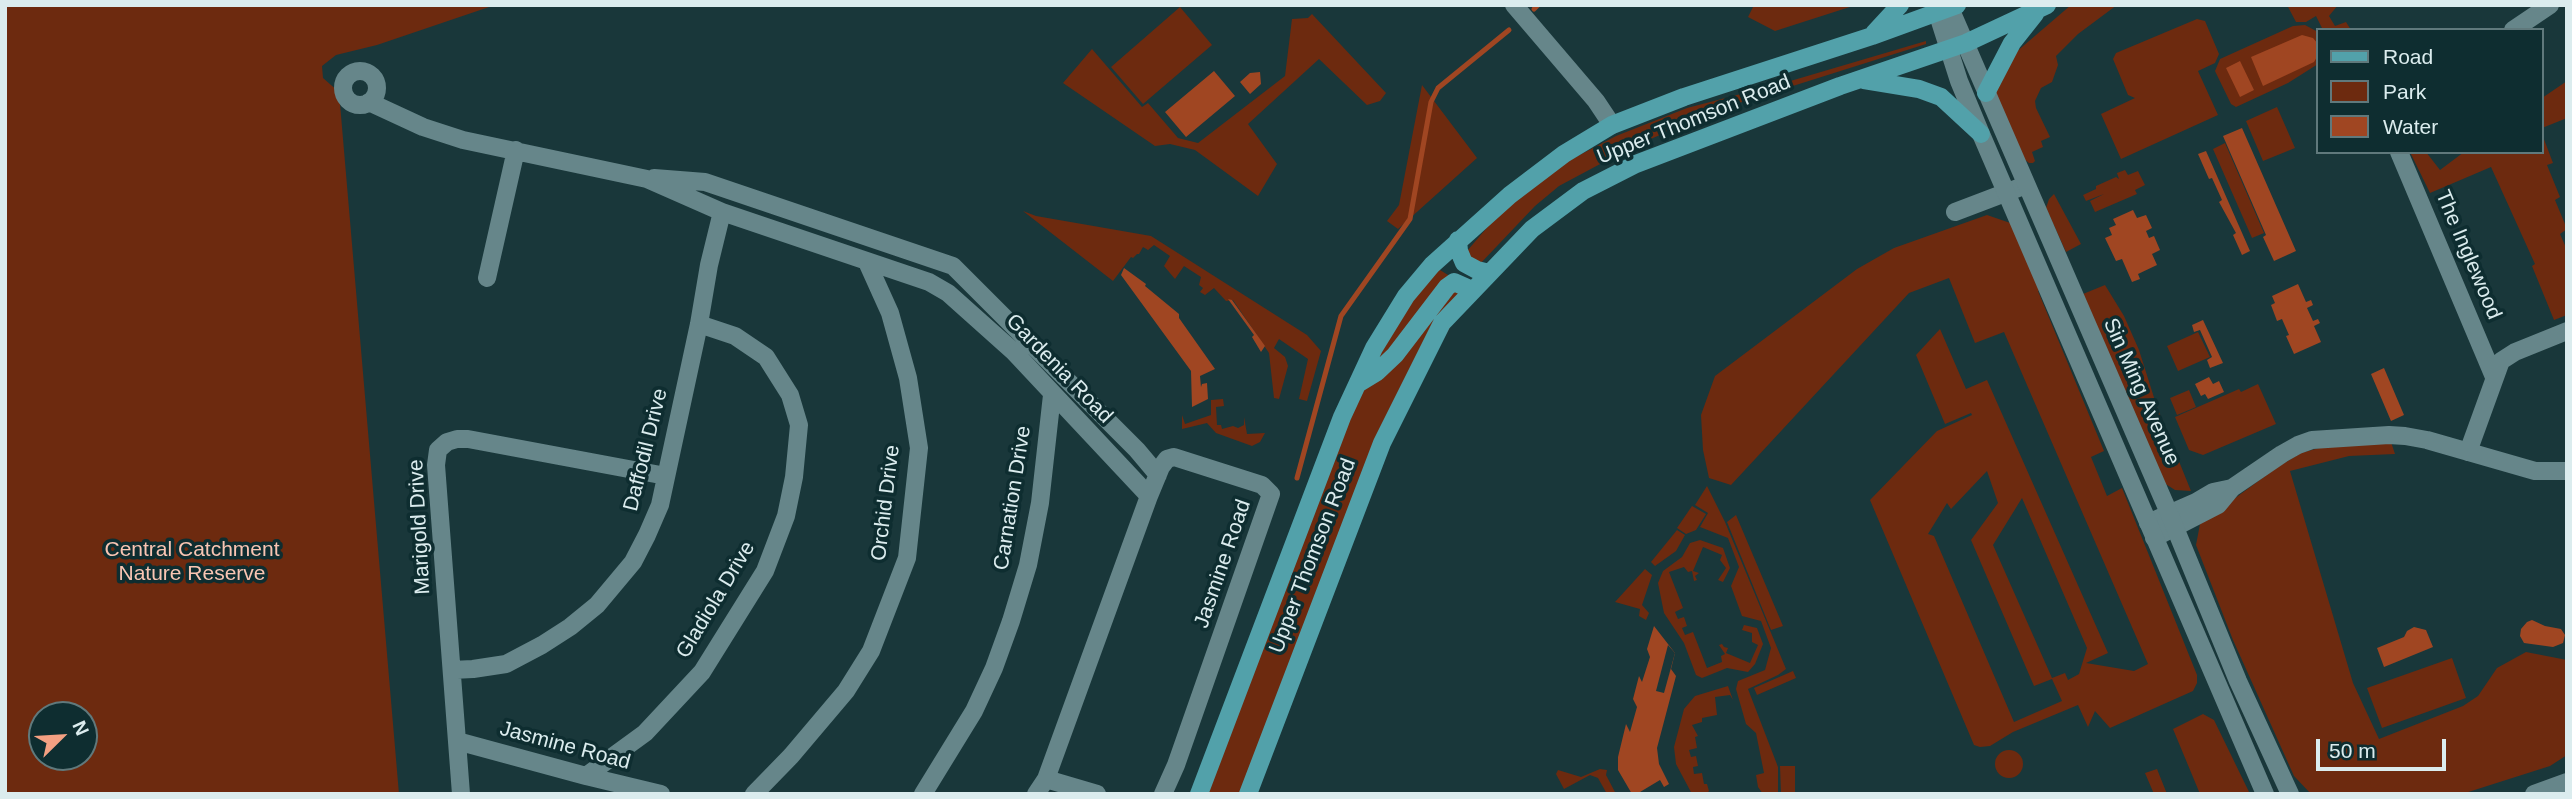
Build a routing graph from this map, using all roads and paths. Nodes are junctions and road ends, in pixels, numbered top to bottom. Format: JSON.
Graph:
{"nodes":[{"id":1,"x":1514,"y":5,"type":"edge"},
{"id":2,"x":1900,"y":5,"type":"edge"},
{"id":3,"x":2550,"y":5,"type":"edge"},
{"id":4,"x":1945,"y":7,"type":"edge"},
{"id":5,"x":2042,"y":8,"type":"edge"},
{"id":6,"x":2516,"y":28,"type":"edge"},
{"id":7,"x":1872,"y":36,"type":"junction"},
{"id":8,"x":1958,"y":46,"type":"junction"},
{"id":9,"x":1860,"y":79,"type":"junction"},
{"id":10,"x":1986,"y":93,"type":"junction"},
{"id":11,"x":369,"y":102,"type":"dead end"},
{"id":12,"x":1612,"y":125,"type":"junction"},
{"id":13,"x":1981,"y":134,"type":"junction"},
{"id":14,"x":516,"y":150,"type":"junction"},
{"id":15,"x":2400,"y":154,"type":"edge"},
{"id":16,"x":647,"y":179,"type":"junction"},
{"id":17,"x":2026,"y":185,"type":"junction"},
{"id":18,"x":2007,"y":192,"type":"junction"},
{"id":19,"x":722,"y":212,"type":"junction"},
{"id":20,"x":1955,"y":212,"type":"dead end"},
{"id":21,"x":1458,"y":240,"type":"junction"},
{"id":22,"x":867,"y":262,"type":"junction"},
{"id":23,"x":1489,"y":273,"type":"junction"},
{"id":24,"x":487,"y":278,"type":"dead end"},
{"id":25,"x":1472,"y":290,"type":"junction"},
{"id":26,"x":699,"y":324,"type":"junction"},
{"id":27,"x":2567,"y":331,"type":"edge"},
{"id":28,"x":2494,"y":376,"type":"junction"},
{"id":29,"x":1359,"y":383,"type":"junction"},
{"id":30,"x":1052,"y":395,"type":"junction"},
{"id":31,"x":2468,"y":452,"type":"junction"},
{"id":32,"x":2567,"y":471,"type":"edge"},
{"id":33,"x":1158,"y":475,"type":"junction"},
{"id":34,"x":666,"y":476,"type":"junction"},
{"id":35,"x":1149,"y":496,"type":"junction"},
{"id":36,"x":2172,"y":521,"type":"junction"},
{"id":37,"x":2151,"y":530,"type":"junction"},
{"id":38,"x":452,"y":670,"type":"junction"},
{"id":39,"x":457,"y":741,"type":"junction"},
{"id":40,"x":586,"y":776,"type":"junction"},
{"id":41,"x":2566,"y":783,"type":"edge"},
{"id":42,"x":1041,"y":787,"type":"edge"},
{"id":43,"x":2542,"y":792,"type":"edge"},
{"id":44,"x":461,"y":794,"type":"edge"},
{"id":45,"x":661,"y":794,"type":"edge"},
{"id":46,"x":754,"y":794,"type":"edge"},
{"id":47,"x":923,"y":794,"type":"edge"},
{"id":48,"x":1097,"y":794,"type":"edge"},
{"id":49,"x":1163,"y":794,"type":"edge"},
{"id":50,"x":1199,"y":794,"type":"edge"},
{"id":51,"x":1248,"y":794,"type":"edge"},
{"id":52,"x":2266,"y":794,"type":"edge"},
{"id":53,"x":2290,"y":794,"type":"edge"}],
"edges":[{"from":1,"to":12,"type":"street"},
{"from":2,"to":7,"type":"main road"},
{"from":3,"to":6,"type":"street"},
{"from":4,"to":7,"type":"main road","name":"Upper Thomson Road"},
{"from":4,"to":8,"type":"street"},
{"from":5,"to":8,"type":"main road","name":"Upper Thomson Road"},
{"from":5,"to":10,"type":"main road"},
{"from":7,"to":12,"type":"main road","name":"Upper Thomson Road"},
{"from":8,"to":9,"type":"main road","name":"Upper Thomson Road"},
{"from":8,"to":10,"type":"street","name":"Sin Ming Avenue"},
{"from":8,"to":13,"type":"street","name":"Sin Ming Avenue"},
{"from":9,"to":13,"type":"main road"},
{"from":9,"to":23,"type":"main road","name":"Upper Thomson Road"},
{"from":10,"to":17,"type":"street","name":"Sin Ming Avenue"},
{"from":11,"to":14,"type":"street","name":"Gardenia Road"},
{"from":12,"to":21,"type":"main road","name":"Upper Thomson Road"},
{"from":13,"to":18,"type":"street","name":"Sin Ming Avenue"},
{"from":14,"to":16,"type":"street","name":"Gardenia Road"},
{"from":14,"to":24,"type":"street"},
{"from":15,"to":28,"type":"street","name":"The Inglewood"},
{"from":16,"to":19,"type":"street","name":"Gardenia Road"},
{"from":16,"to":33,"type":"street","name":"Gardenia Road"},
{"from":17,"to":18,"type":"street"},
{"from":17,"to":36,"type":"street","name":"Sin Ming Avenue"},
{"from":18,"to":20,"type":"street"},
{"from":18,"to":37,"type":"street","name":"Sin Ming Avenue"},
{"from":19,"to":22,"type":"street","name":"Gardenia Road"},
{"from":19,"to":26,"type":"street","name":"Daffodil Drive"},
{"from":21,"to":23,"type":"main road"},
{"from":21,"to":29,"type":"main road","name":"Upper Thomson Road"},
{"from":22,"to":30,"type":"street","name":"Gardenia Road"},
{"from":22,"to":46,"type":"street","name":"Orchid Drive"},
{"from":23,"to":25,"type":"main road","name":"Upper Thomson Road"},
{"from":25,"to":29,"type":"main road"},
{"from":25,"to":51,"type":"main road","name":"Upper Thomson Road"},
{"from":26,"to":34,"type":"street","name":"Daffodil Drive"},
{"from":26,"to":40,"type":"street","name":"Gladiola Drive"},
{"from":27,"to":28,"type":"street"},
{"from":28,"to":31,"type":"street"},
{"from":29,"to":50,"type":"main road","name":"Upper Thomson Road"},
{"from":30,"to":35,"type":"street","name":"Gardenia Road"},
{"from":30,"to":47,"type":"street","name":"Carnation Drive"},
{"from":31,"to":32,"type":"street"},
{"from":31,"to":36,"type":"street"},
{"from":33,"to":35,"type":"street"},
{"from":33,"to":49,"type":"street","name":"Jasmine Road"},
{"from":34,"to":38,"type":"street","name":"Daffodil Drive"},
{"from":34,"to":38,"type":"street","name":"Marigold Drive"},
{"from":35,"to":42,"type":"street"},
{"from":36,"to":37,"type":"street"},
{"from":36,"to":53,"type":"street","name":"Sin Ming Avenue"},
{"from":37,"to":52,"type":"street","name":"Sin Ming Avenue"},
{"from":38,"to":39,"type":"street","name":"Marigold Drive"},
{"from":39,"to":40,"type":"street","name":"Jasmine Road"},
{"from":39,"to":44,"type":"street","name":"Marigold Drive"},
{"from":40,"to":45,"type":"street","name":"Jasmine Road"},
{"from":41,"to":43,"type":"street"},
{"from":42,"to":48,"type":"street"}]}
